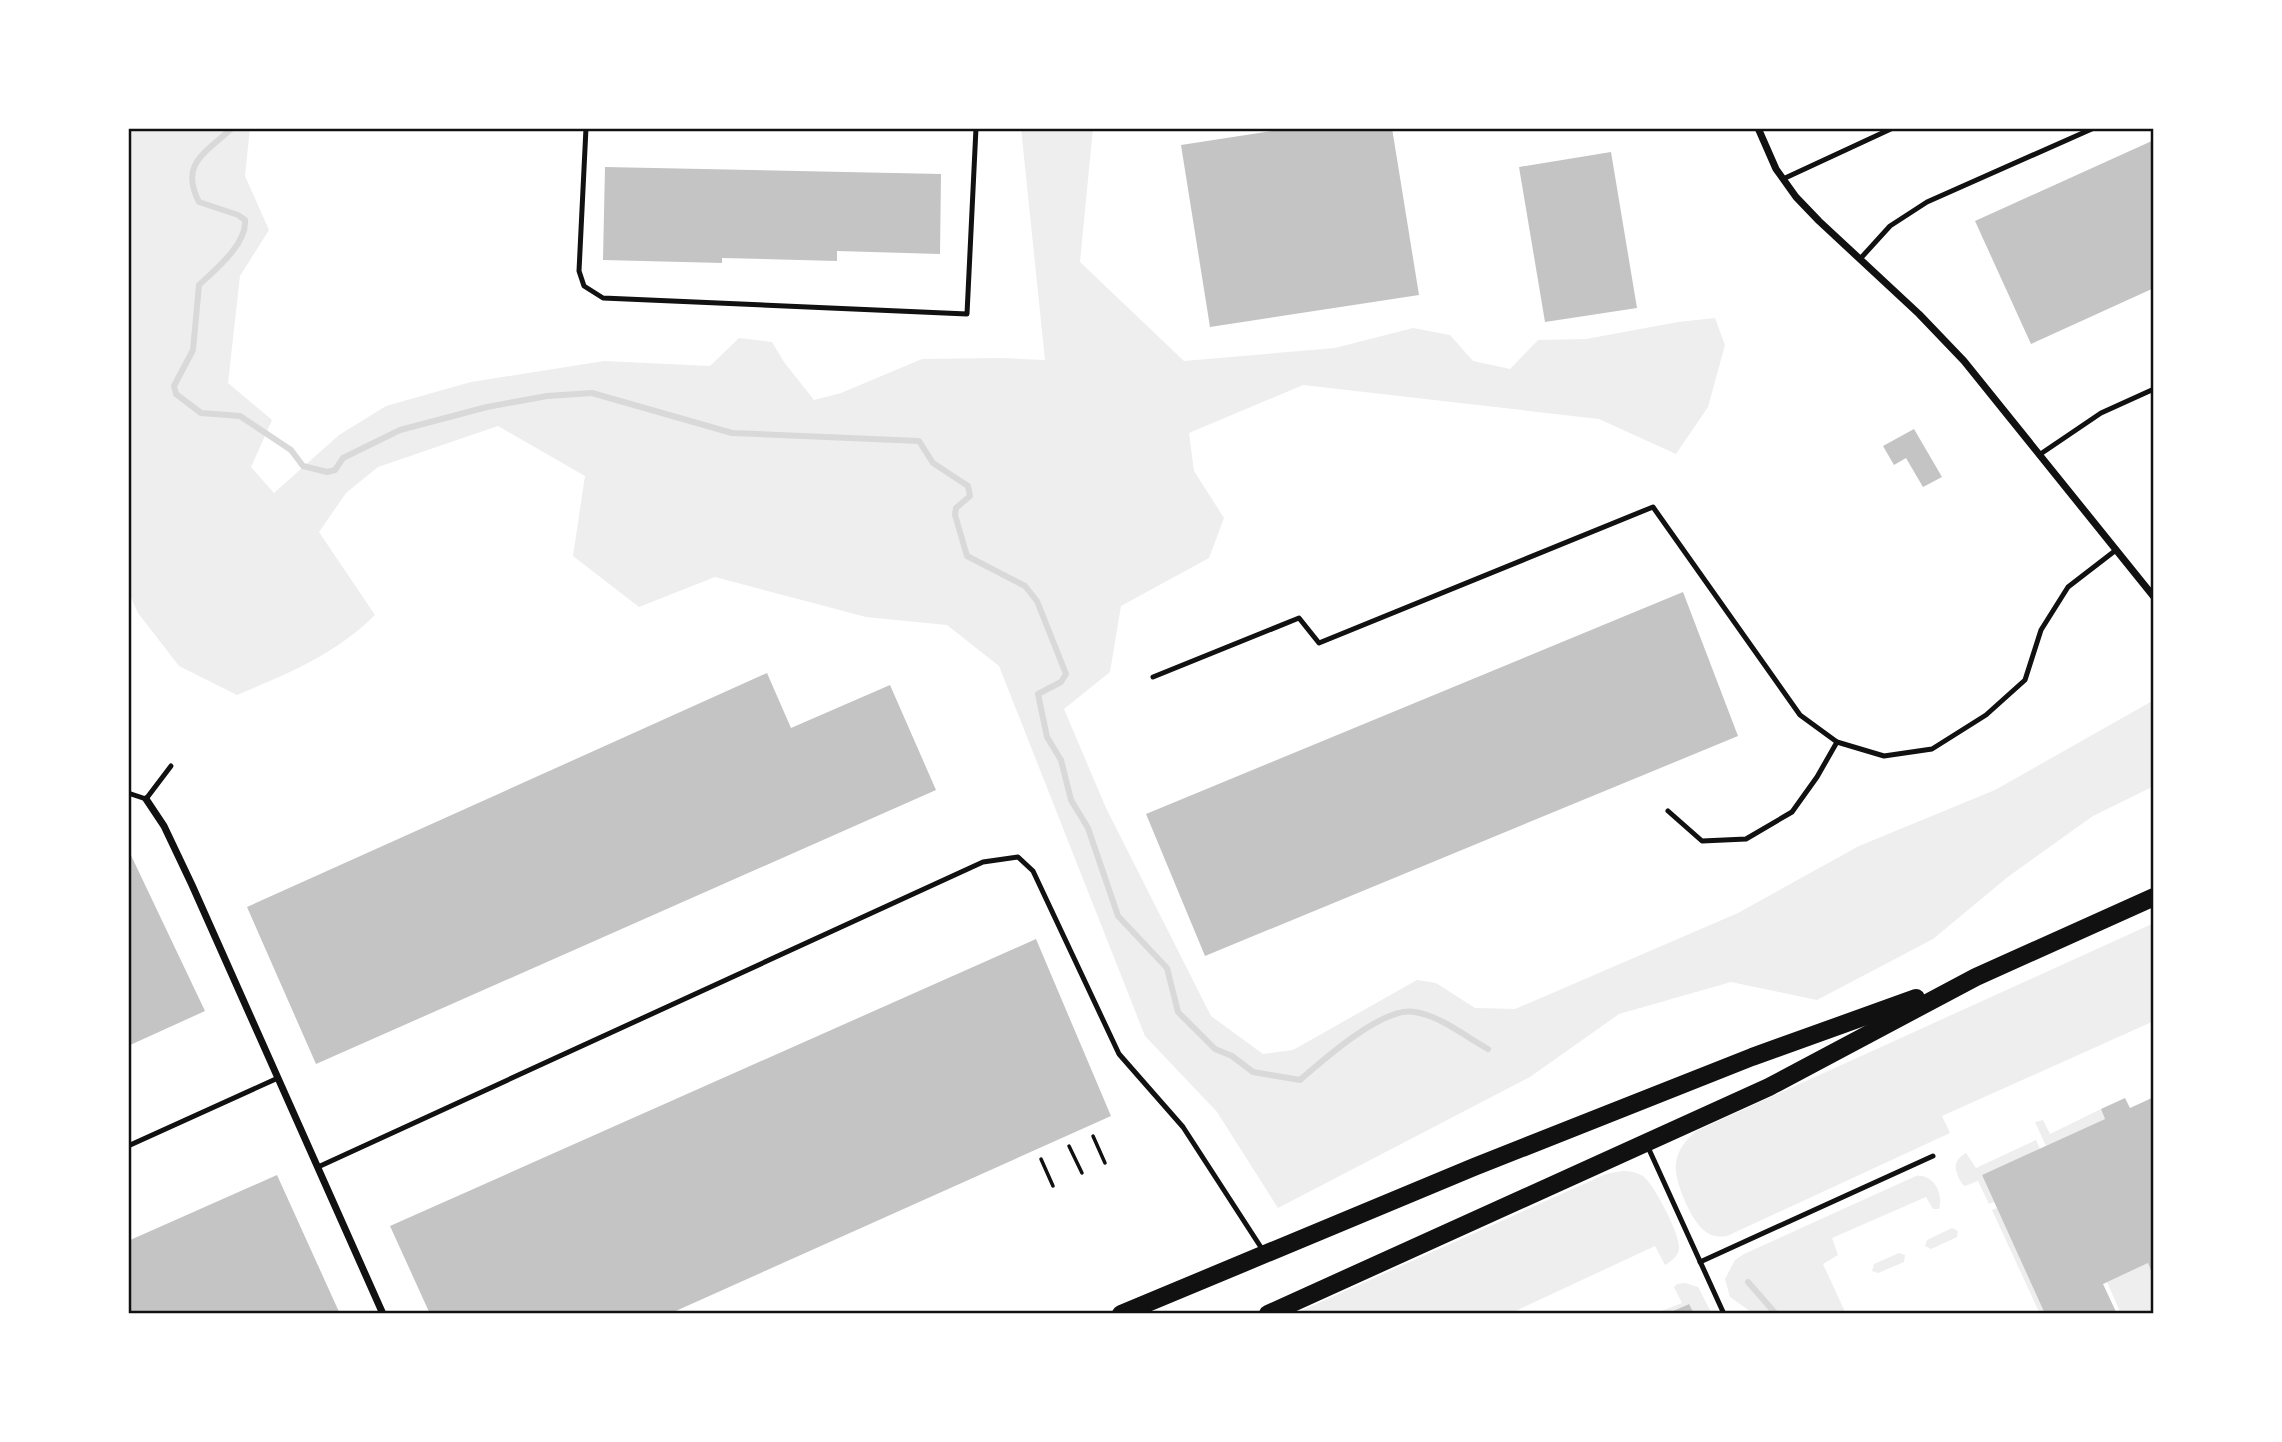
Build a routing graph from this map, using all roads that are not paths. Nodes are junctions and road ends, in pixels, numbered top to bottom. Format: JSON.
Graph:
{"nodes":[{"id":1,"x":586,"y":128,"type":"edge"},
{"id":2,"x":976,"y":128,"type":"edge"},
{"id":3,"x":1758,"y":128,"type":"edge"},
{"id":4,"x":1893,"y":128,"type":"edge"},
{"id":5,"x":2094,"y":128,"type":"edge"},
{"id":6,"x":1783,"y":179,"type":"junction"},
{"id":7,"x":1860,"y":259,"type":"junction"},
{"id":8,"x":2154,"y":389,"type":"edge"},
{"id":9,"x":2039,"y":456,"type":"junction"},
{"id":10,"x":2116,"y":550,"type":"junction"},
{"id":11,"x":2154,"y":597,"type":"edge"},
{"id":12,"x":1153,"y":677,"type":"dead end"},
{"id":13,"x":1837,"y":742,"type":"junction"},
{"id":14,"x":171,"y":766,"type":"dead end"},
{"id":15,"x":128,"y":793,"type":"edge"},
{"id":16,"x":146,"y":799,"type":"junction"},
{"id":17,"x":1668,"y":811,"type":"dead end"},
{"id":18,"x":2154,"y":897,"type":"edge"},
{"id":19,"x":1976,"y":977,"type":"junction"},
{"id":20,"x":278,"y":1078,"type":"junction"},
{"id":21,"x":1646,"y":1143,"type":"junction"},
{"id":22,"x":128,"y":1146,"type":"edge"},
{"id":23,"x":1933,"y":1156,"type":"dead end"},
{"id":24,"x":318,"y":1167,"type":"junction"},
{"id":25,"x":1265,"y":1254,"type":"junction"},
{"id":26,"x":1700,"y":1262,"type":"junction"},
{"id":27,"x":383,"y":1314,"type":"edge"},
{"id":28,"x":1121,"y":1314,"type":"edge"},
{"id":29,"x":1268,"y":1314,"type":"edge"},
{"id":30,"x":1724,"y":1314,"type":"edge"}],
"edges":[{"from":1,"to":2,"type":"lane"},
{"from":3,"to":6,"type":"street"},
{"from":4,"to":6,"type":"lane"},
{"from":5,"to":7,"type":"lane"},
{"from":6,"to":7,"type":"street"},
{"from":7,"to":9,"type":"street"},
{"from":8,"to":9,"type":"lane"},
{"from":9,"to":10,"type":"street"},
{"from":10,"to":11,"type":"street"},
{"from":10,"to":13,"type":"lane"},
{"from":12,"to":13,"type":"lane"},
{"from":13,"to":17,"type":"lane"},
{"from":14,"to":16,"type":"lane"},
{"from":15,"to":16,"type":"lane"},
{"from":16,"to":20,"type":"street"},
{"from":18,"to":19,"type":"main road"},
{"from":19,"to":21,"type":"main road"},
{"from":19,"to":25,"type":"main road"},
{"from":20,"to":22,"type":"lane"},
{"from":20,"to":24,"type":"street"},
{"from":21,"to":26,"type":"lane"},
{"from":21,"to":29,"type":"main road"},
{"from":23,"to":26,"type":"lane"},
{"from":24,"to":25,"type":"lane"},
{"from":24,"to":27,"type":"street"},
{"from":25,"to":28,"type":"main road"},
{"from":26,"to":30,"type":"lane"}]}
